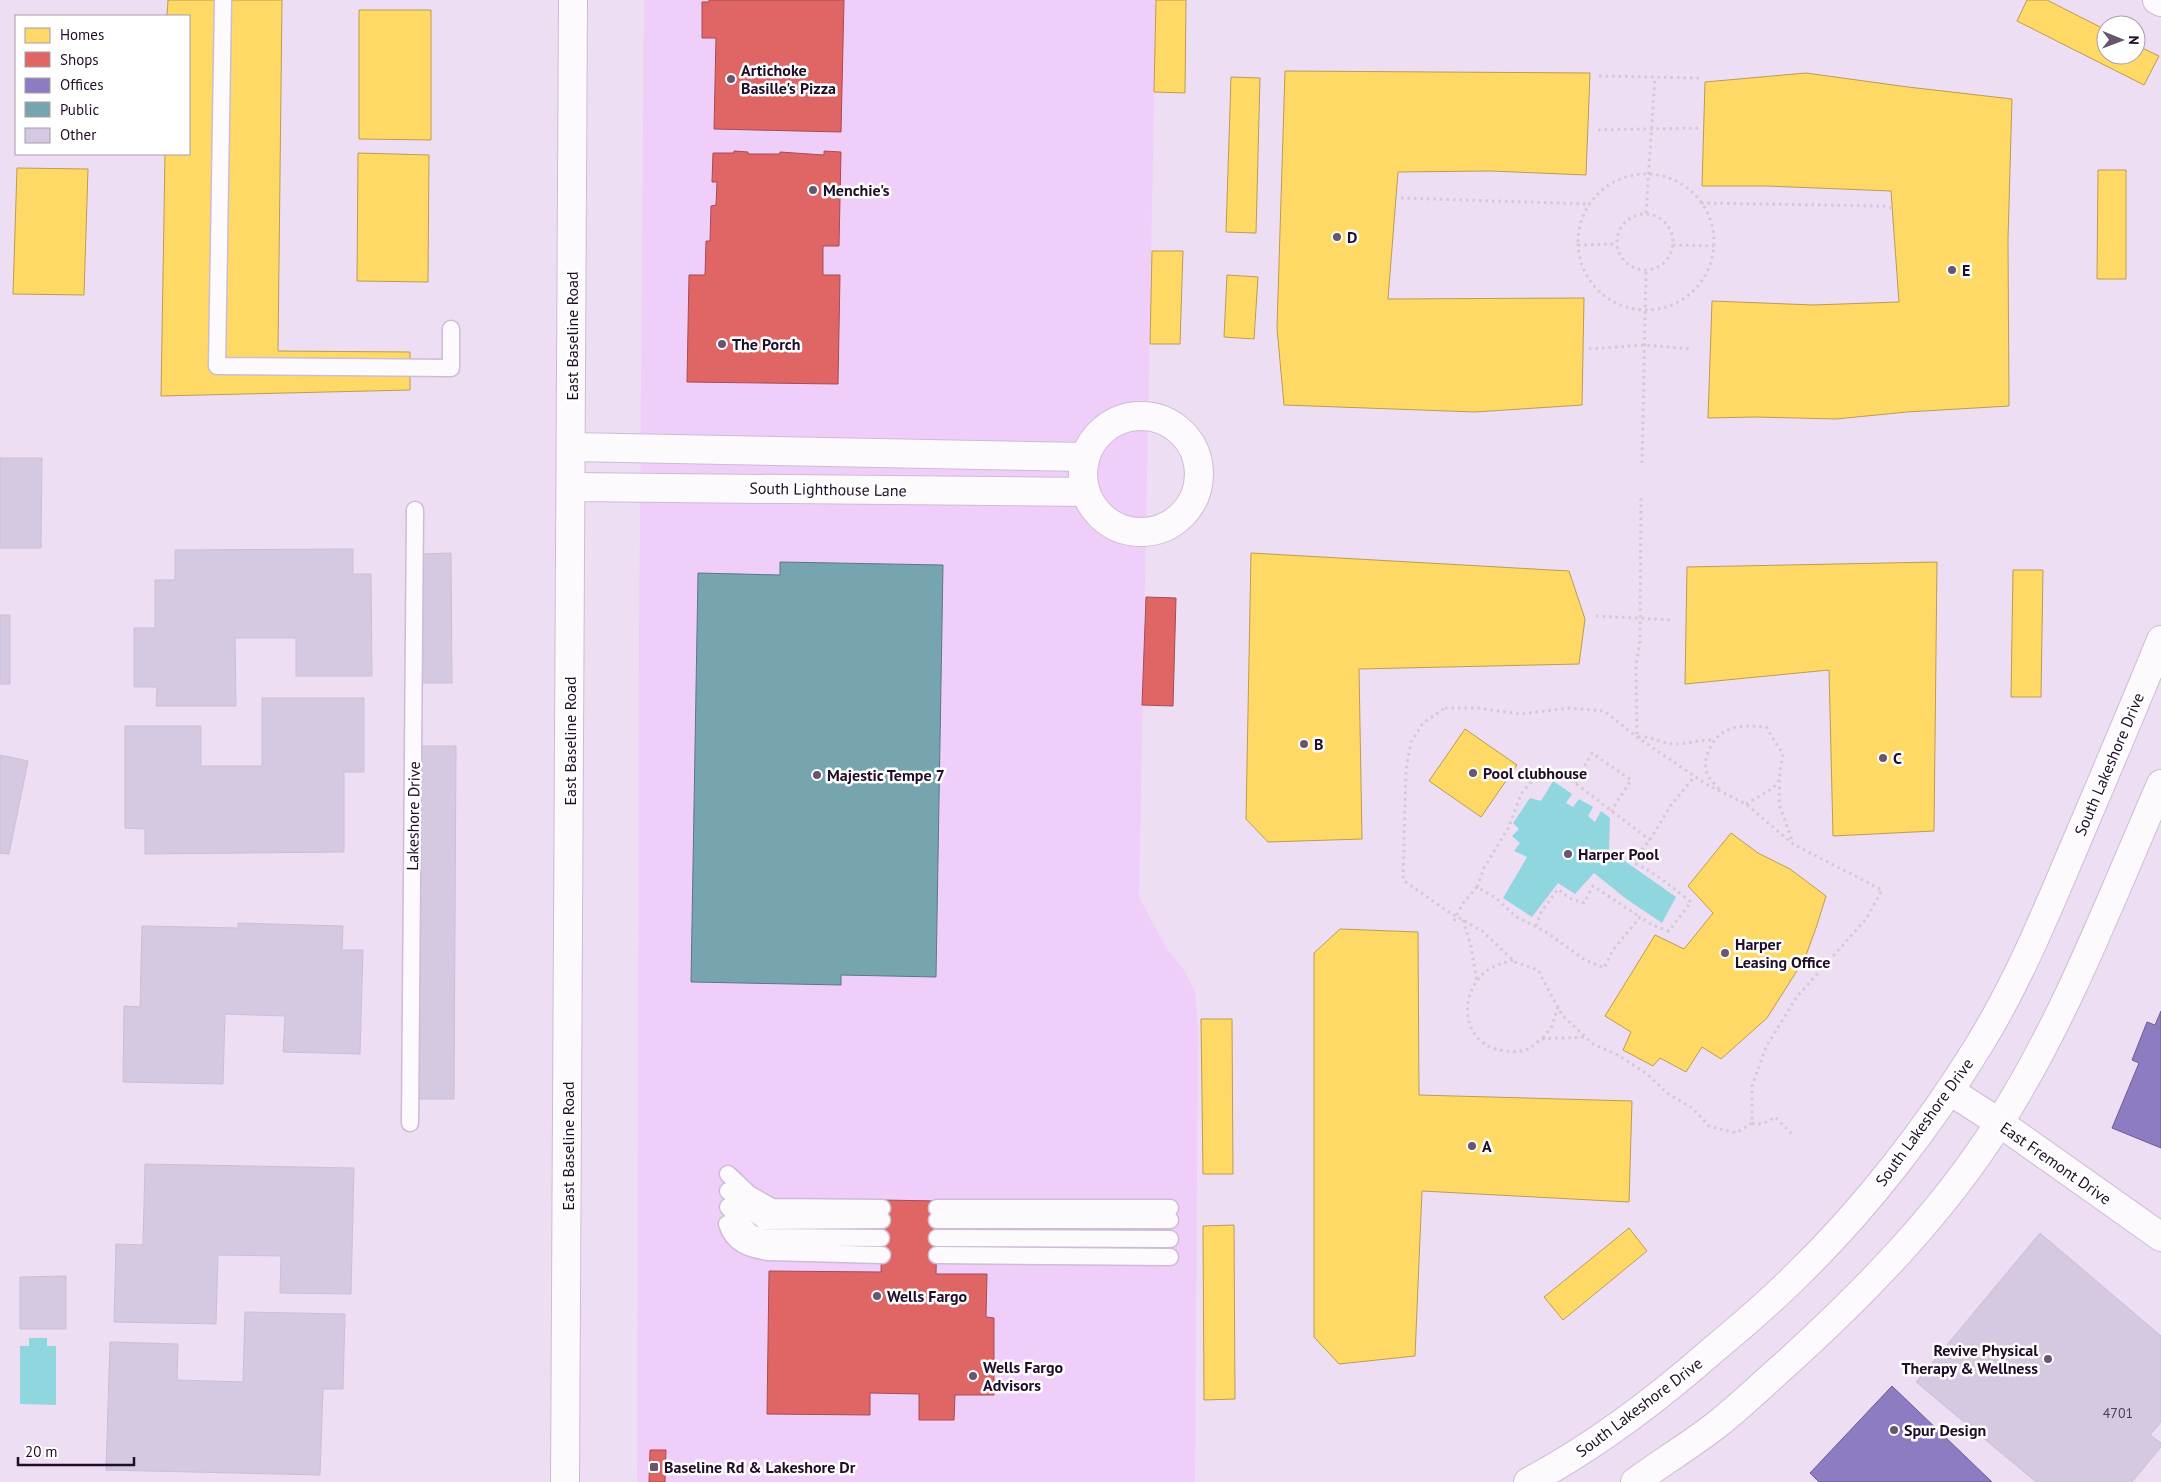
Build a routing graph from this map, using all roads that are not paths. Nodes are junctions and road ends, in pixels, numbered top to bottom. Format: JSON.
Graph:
{"nodes":[{"id":1,"x":223,"y":0,"type":"edge"},
{"id":2,"x":573,"y":0,"type":"edge"},
{"id":3,"x":2157,"y":0,"type":"edge"},
{"id":4,"x":2161,"y":2,"type":"edge"},
{"id":5,"x":452,"y":329,"type":"dead end"},
{"id":6,"x":571,"y":447,"type":"junction"},
{"id":7,"x":1085,"y":457,"type":"junction"},
{"id":8,"x":571,"y":487,"type":"junction"},
{"id":9,"x":1085,"y":492,"type":"junction"},
{"id":10,"x":415,"y":510,"type":"dead end"},
{"id":11,"x":2161,"y":640,"type":"edge"},
{"id":12,"x":2161,"y":784,"type":"edge"},
{"id":13,"x":1950,"y":1091,"type":"junction"},
{"id":14,"x":410,"y":1123,"type":"dead end"},
{"id":15,"x":2000,"y":1123,"type":"junction"},
{"id":16,"x":728,"y":1174,"type":"dead end"},
{"id":17,"x":937,"y":1214,"type":"dead end"},
{"id":18,"x":1170,"y":1214,"type":"dead end"},
{"id":19,"x":728,"y":1224,"type":"dead end"},
{"id":20,"x":2161,"y":1237,"type":"edge"},
{"id":21,"x":881,"y":1238,"type":"dead end"},
{"id":22,"x":937,"y":1238,"type":"dead end"},
{"id":23,"x":1170,"y":1239,"type":"dead end"},
{"id":24,"x":882,"y":1255,"type":"dead end"},
{"id":25,"x":937,"y":1255,"type":"dead end"},
{"id":26,"x":1170,"y":1257,"type":"dead end"},
{"id":27,"x":565,"y":1482,"type":"edge"},
{"id":28,"x":1528,"y":1482,"type":"edge"},
{"id":29,"x":1635,"y":1482,"type":"edge"}],
"edges":[{"from":1,"to":5,"type":"lane"},
{"from":2,"to":6,"type":"street","name":"East Baseline Road"},
{"from":3,"to":4,"type":"street"},
{"from":6,"to":7,"type":"street"},
{"from":6,"to":8,"type":"street","name":"East Baseline Road"},
{"from":7,"to":9,"type":"street"},
{"from":7,"to":9,"type":"street"},
{"from":8,"to":9,"type":"street","name":"South Lighthouse Lane"},
{"from":8,"to":27,"type":"street","name":"East Baseline Road"},
{"from":10,"to":14,"type":"lane","name":"Lakeshore Drive"},
{"from":11,"to":13,"type":"street","name":"South Lakeshore Drive"},
{"from":12,"to":15,"type":"street"},
{"from":13,"to":15,"type":"street","name":"East Fremont Drive"},
{"from":13,"to":28,"type":"street","name":"South Lakeshore Drive"},
{"from":15,"to":20,"type":"street","name":"East Fremont Drive"},
{"from":15,"to":29,"type":"street"},
{"from":16,"to":21,"type":"lane"},
{"from":17,"to":18,"type":"lane"},
{"from":19,"to":24,"type":"lane"},
{"from":22,"to":23,"type":"lane"},
{"from":25,"to":26,"type":"lane"}]}
